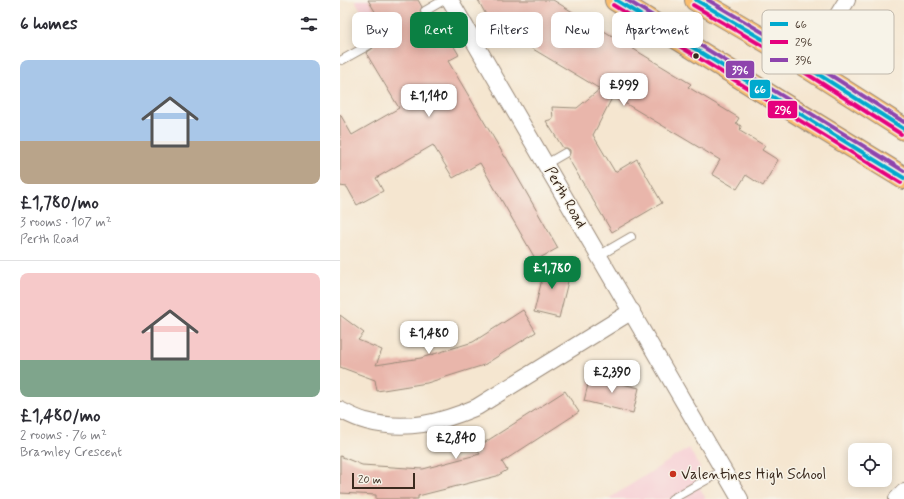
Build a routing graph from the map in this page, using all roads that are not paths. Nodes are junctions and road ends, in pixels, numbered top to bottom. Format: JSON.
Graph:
{"nodes":[{"id":1,"x":444,"y":0,"type":"edge"},
{"id":2,"x":450,"y":0,"type":"edge"},
{"id":3,"x":616,"y":0,"type":"edge"},
{"id":4,"x":696,"y":0,"type":"edge"},
{"id":5,"x":847,"y":0,"type":"edge"},
{"id":6,"x":841,"y":10,"type":"edge"},
{"id":7,"x":425,"y":11,"type":"dead end"},
{"id":8,"x":762,"y":39,"type":"edge"},
{"id":9,"x":364,"y":48,"type":"edge"},
{"id":10,"x":342,"y":60,"type":"dead end"},
{"id":11,"x":817,"y":74,"type":"edge"},
{"id":12,"x":904,"y":129,"type":"edge"},
{"id":13,"x":565,"y":153,"type":"dead end"},
{"id":14,"x":546,"y":164,"type":"junction"},
{"id":15,"x":904,"y":178,"type":"edge"},
{"id":16,"x":631,"y":237,"type":"dead end"},
{"id":17,"x":600,"y":255,"type":"junction"},
{"id":18,"x":632,"y":311,"type":"junction"},
{"id":19,"x":340,"y":410,"type":"edge"},
{"id":20,"x":724,"y":470,"type":"junction"},
{"id":21,"x":904,"y":492,"type":"edge"},
{"id":22,"x":672,"y":499,"type":"edge"},
{"id":23,"x":740,"y":499,"type":"edge"},
{"id":24,"x":897,"y":499,"type":"edge"}],
"edges":[{"from":1,"to":7,"type":"lane"},
{"from":2,"to":14,"type":"street","name":"Perth Road"},
{"from":3,"to":15,"type":"highway"},
{"from":4,"to":8,"type":"highway"},
{"from":5,"to":6,"type":"street"},
{"from":9,"to":10,"type":"lane"},
{"from":11,"to":12,"type":"highway"},
{"from":13,"to":14,"type":"lane"},
{"from":14,"to":17,"type":"street","name":"Perth Road"},
{"from":16,"to":17,"type":"lane"},
{"from":17,"to":18,"type":"street","name":"Perth Road"},
{"from":18,"to":19,"type":"street"},
{"from":18,"to":20,"type":"street","name":"Perth Road"},
{"from":20,"to":22,"type":"lane"},
{"from":20,"to":23,"type":"street","name":"Perth Road"},
{"from":21,"to":24,"type":"street"}]}
